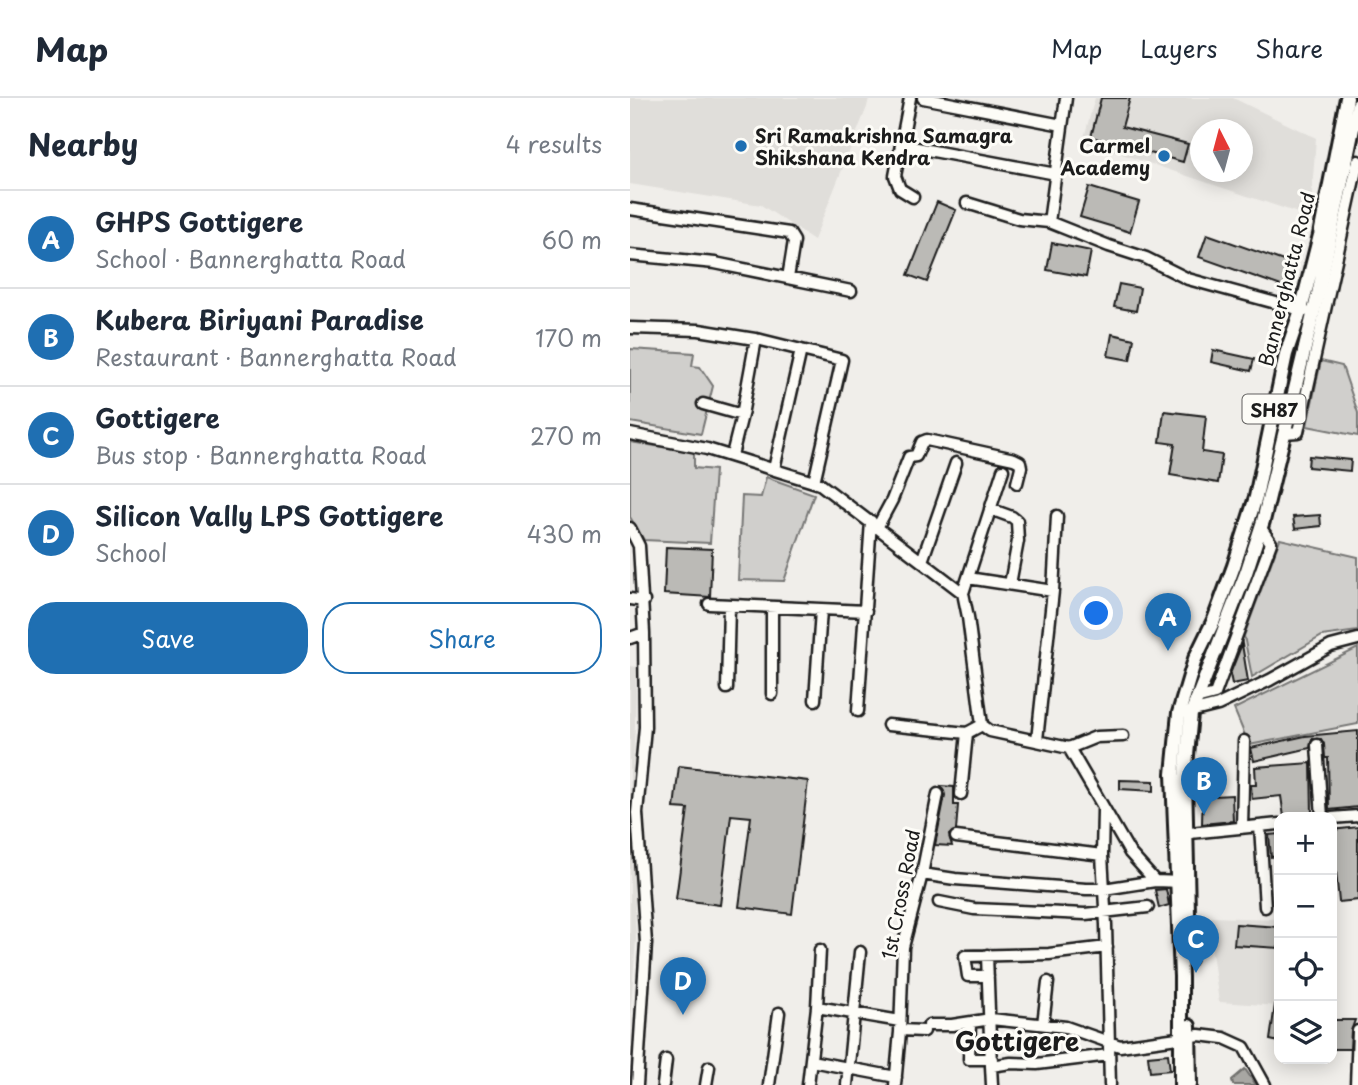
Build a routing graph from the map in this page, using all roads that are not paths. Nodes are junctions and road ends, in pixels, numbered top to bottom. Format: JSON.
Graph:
{"nodes":[{"id":1,"x":910,"y":98,"type":"edge"},
{"id":2,"x":923,"y":98,"type":"edge"},
{"id":3,"x":1066,"y":98,"type":"edge"},
{"id":4,"x":1347,"y":98,"type":"edge"},
{"id":5,"x":1358,"y":104,"type":"edge"},
{"id":6,"x":1062,"y":125,"type":"junction"},
{"id":7,"x":901,"y":145,"type":"junction"},
{"id":8,"x":1352,"y":150,"type":"edge"},
{"id":9,"x":1056,"y":174,"type":"junction"},
{"id":10,"x":913,"y":197,"type":"dead end"},
{"id":11,"x":967,"y":203,"type":"dead end"},
{"id":12,"x":630,"y":209,"type":"edge"},
{"id":13,"x":1049,"y":222,"type":"junction"},
{"id":14,"x":630,"y":255,"type":"edge"},
{"id":15,"x":788,"y":278,"type":"junction"},
{"id":16,"x":850,"y":291,"type":"dead end"},
{"id":17,"x":1306,"y":312,"type":"junction"},
{"id":18,"x":630,"y":328,"type":"edge"},
{"id":19,"x":756,"y":339,"type":"junction"},
{"id":20,"x":801,"y":350,"type":"junction"},
{"id":21,"x":703,"y":404,"type":"dead end"},
{"id":22,"x":742,"y":415,"type":"junction"},
{"id":23,"x":1283,"y":433,"type":"junction"},
{"id":24,"x":630,"y":434,"type":"edge"},
{"id":25,"x":732,"y":455,"type":"junction"},
{"id":26,"x":956,"y":463,"type":"dead end"},
{"id":27,"x":774,"y":469,"type":"junction"},
{"id":28,"x":1003,"y":470,"type":"dead end"},
{"id":29,"x":814,"y":482,"type":"junction"},
{"id":30,"x":1017,"y":483,"type":"dead end"},
{"id":31,"x":990,"y":509,"type":"junction"},
{"id":32,"x":1057,"y":516,"type":"dead end"},
{"id":33,"x":875,"y":524,"type":"junction"},
{"id":34,"x":630,"y":528,"type":"edge"},
{"id":35,"x":922,"y":561,"type":"junction"},
{"id":36,"x":968,"y":578,"type":"junction"},
{"id":37,"x":1010,"y":584,"type":"junction"},
{"id":38,"x":1053,"y":591,"type":"junction"},
{"id":39,"x":963,"y":593,"type":"junction"},
{"id":40,"x":630,"y":599,"type":"edge"},
{"id":41,"x":644,"y":601,"type":"junction"},
{"id":42,"x":709,"y":604,"type":"dead end"},
{"id":43,"x":729,"y":606,"type":"junction"},
{"id":44,"x":772,"y":608,"type":"junction"},
{"id":45,"x":821,"y":610,"type":"junction"},
{"id":46,"x":866,"y":611,"type":"junction"},
{"id":47,"x":644,"y":633,"type":"junction"},
{"id":48,"x":630,"y":638,"type":"edge"},
{"id":49,"x":1358,"y":639,"type":"edge"},
{"id":50,"x":727,"y":688,"type":"dead end"},
{"id":51,"x":772,"y":694,"type":"dead end"},
{"id":52,"x":815,"y":700,"type":"dead end"},
{"id":53,"x":858,"y":711,"type":"dead end"},
{"id":54,"x":1185,"y":713,"type":"junction"},
{"id":55,"x":982,"y":724,"type":"junction"},
{"id":56,"x":888,"y":725,"type":"dead end"},
{"id":57,"x":967,"y":733,"type":"junction"},
{"id":58,"x":1123,"y":736,"type":"dead end"},
{"id":59,"x":1037,"y":740,"type":"junction"},
{"id":60,"x":1244,"y":741,"type":"dead end"},
{"id":61,"x":1317,"y":745,"type":"dead end"},
{"id":62,"x":1069,"y":748,"type":"junction"},
{"id":63,"x":938,"y":794,"type":"dead end"},
{"id":64,"x":961,"y":794,"type":"dead end"},
{"id":65,"x":1103,"y":809,"type":"junction"},
{"id":66,"x":1322,"y":812,"type":"edge"},
{"id":67,"x":1358,"y":816,"type":"edge"},
{"id":68,"x":1337,"y":818,"type":"edge"},
{"id":69,"x":1274,"y":825,"type":"edge"},
{"id":70,"x":1260,"y":826,"type":"junction"},
{"id":71,"x":1242,"y":828,"type":"junction"},
{"id":72,"x":1182,"y":834,"type":"junction"},
{"id":73,"x":956,"y":837,"type":"dead end"},
{"id":74,"x":1102,"y":855,"type":"junction"},
{"id":75,"x":922,"y":874,"type":"junction"},
{"id":76,"x":1155,"y":881,"type":"junction"},
{"id":77,"x":1183,"y":882,"type":"junction"},
{"id":78,"x":1104,"y":889,"type":"junction"},
{"id":79,"x":939,"y":902,"type":"dead end"},
{"id":80,"x":1148,"y":907,"type":"dead end"},
{"id":81,"x":1265,"y":908,"type":"dead end"},
{"id":82,"x":1105,"y":913,"type":"junction"},
{"id":83,"x":1107,"y":947,"type":"junction"},
{"id":84,"x":820,"y":950,"type":"dead end"},
{"id":85,"x":860,"y":953,"type":"dead end"},
{"id":86,"x":987,"y":955,"type":"junction"},
{"id":87,"x":988,"y":976,"type":"junction"},
{"id":88,"x":1048,"y":982,"type":"dead end"},
{"id":89,"x":817,"y":1007,"type":"junction"},
{"id":90,"x":779,"y":1013,"type":"dead end"},
{"id":91,"x":854,"y":1013,"type":"junction"},
{"id":92,"x":991,"y":1019,"type":"junction"},
{"id":93,"x":970,"y":1023,"type":"junction"},
{"id":94,"x":1043,"y":1024,"type":"junction"},
{"id":95,"x":900,"y":1025,"type":"junction"},
{"id":96,"x":1358,"y":1031,"type":"edge"},
{"id":97,"x":1185,"y":1038,"type":"junction"},
{"id":98,"x":1110,"y":1044,"type":"junction"},
{"id":99,"x":1109,"y":1055,"type":"junction"},
{"id":100,"x":666,"y":1060,"type":"dead end"},
{"id":101,"x":811,"y":1062,"type":"junction"},
{"id":102,"x":991,"y":1062,"type":"junction"},
{"id":103,"x":709,"y":1067,"type":"dead end"},
{"id":104,"x":849,"y":1069,"type":"junction"},
{"id":105,"x":895,"y":1081,"type":"edge"},
{"id":106,"x":1265,"y":1084,"type":"edge"},
{"id":107,"x":637,"y":1085,"type":"edge"},
{"id":108,"x":663,"y":1085,"type":"edge"},
{"id":109,"x":706,"y":1085,"type":"edge"},
{"id":110,"x":769,"y":1085,"type":"edge"},
{"id":111,"x":808,"y":1085,"type":"edge"},
{"id":112,"x":847,"y":1085,"type":"edge"},
{"id":113,"x":992,"y":1085,"type":"edge"},
{"id":114,"x":1110,"y":1085,"type":"edge"},
{"id":115,"x":1181,"y":1085,"type":"edge"},
{"id":116,"x":1190,"y":1085,"type":"edge"},
{"id":117,"x":1277,"y":1085,"type":"edge"},
{"id":118,"x":1356,"y":1085,"type":"edge"}],
"edges":[{"from":1,"to":7,"type":"street"},
{"from":2,"to":6,"type":"street"},
{"from":3,"to":6,"type":"street"},
{"from":4,"to":8,"type":"main road"},
{"from":5,"to":8,"type":"main road"},
{"from":6,"to":9,"type":"street"},
{"from":7,"to":9,"type":"street"},
{"from":7,"to":10,"type":"street"},
{"from":8,"to":17,"type":"main road"},
{"from":8,"to":23,"type":"street"},
{"from":9,"to":13,"type":"street"},
{"from":11,"to":13,"type":"street"},
{"from":12,"to":15,"type":"street"},
{"from":13,"to":17,"type":"street"},
{"from":14,"to":15,"type":"street"},
{"from":15,"to":16,"type":"street"},
{"from":17,"to":23,"type":"main road"},
{"from":17,"to":54,"type":"main road","name":"Bannerghatta Road","number":"SH87"},
{"from":18,"to":19,"type":"street"},
{"from":19,"to":20,"type":"street"},
{"from":19,"to":22,"type":"street"},
{"from":20,"to":27,"type":"street"},
{"from":20,"to":29,"type":"street"},
{"from":21,"to":22,"type":"street"},
{"from":22,"to":25,"type":"street"},
{"from":23,"to":54,"type":"main road"},
{"from":24,"to":25,"type":"street"},
{"from":25,"to":27,"type":"street"},
{"from":26,"to":35,"type":"street"},
{"from":27,"to":29,"type":"street"},
{"from":28,"to":31,"type":"street"},
{"from":29,"to":33,"type":"street"},
{"from":30,"to":33,"type":"street"},
{"from":31,"to":36,"type":"street"},
{"from":31,"to":37,"type":"street"},
{"from":32,"to":38,"type":"street"},
{"from":33,"to":35,"type":"street"},
{"from":33,"to":46,"type":"street"},
{"from":34,"to":41,"type":"street"},
{"from":35,"to":39,"type":"street"},
{"from":36,"to":37,"type":"street"},
{"from":36,"to":39,"type":"street"},
{"from":37,"to":38,"type":"street"},
{"from":38,"to":59,"type":"street"},
{"from":39,"to":55,"type":"street"},
{"from":40,"to":41,"type":"street"},
{"from":41,"to":47,"type":"street"},
{"from":42,"to":43,"type":"street"},
{"from":43,"to":44,"type":"street"},
{"from":43,"to":50,"type":"street"},
{"from":44,"to":45,"type":"street"},
{"from":44,"to":51,"type":"street"},
{"from":45,"to":46,"type":"street"},
{"from":45,"to":52,"type":"street"},
{"from":46,"to":53,"type":"street"},
{"from":47,"to":48,"type":"street"},
{"from":47,"to":107,"type":"street"},
{"from":49,"to":54,"type":"street"},
{"from":54,"to":72,"type":"main road","name":"Bannerghatta Road","number":"SH87"},
{"from":55,"to":57,"type":"street"},
{"from":55,"to":59,"type":"street"},
{"from":56,"to":57,"type":"street"},
{"from":57,"to":64,"type":"street"},
{"from":58,"to":62,"type":"street"},
{"from":59,"to":62,"type":"street"},
{"from":60,"to":71,"type":"street"},
{"from":61,"to":66,"type":"street"},
{"from":62,"to":65,"type":"street"},
{"from":63,"to":75,"type":"street","name":"1st Cross Road"},
{"from":65,"to":74,"type":"street"},
{"from":65,"to":76,"type":"street"},
{"from":67,"to":68,"type":"street"},
{"from":69,"to":70,"type":"street"},
{"from":70,"to":71,"type":"street"},
{"from":70,"to":81,"type":"street"},
{"from":71,"to":72,"type":"street"},
{"from":72,"to":77,"type":"main road","name":"Bannerghatta Road","number":"SH87"},
{"from":73,"to":74,"type":"street"},
{"from":74,"to":78,"type":"street"},
{"from":75,"to":78,"type":"street"},
{"from":75,"to":95,"type":"street","name":"1st Cross Road"},
{"from":76,"to":77,"type":"street"},
{"from":76,"to":78,"type":"street"},
{"from":77,"to":97,"type":"main road","name":"Bannerghatta Road","number":"SH87"},
{"from":78,"to":82,"type":"street"},
{"from":79,"to":82,"type":"street"},
{"from":80,"to":82,"type":"street"},
{"from":82,"to":83,"type":"street"},
{"from":83,"to":86,"type":"street"},
{"from":83,"to":98,"type":"street"},
{"from":84,"to":89,"type":"street"},
{"from":85,"to":91,"type":"street"},
{"from":86,"to":87,"type":"street"},
{"from":86,"to":87,"type":"street"},
{"from":87,"to":92,"type":"street"},
{"from":88,"to":94,"type":"street"},
{"from":89,"to":91,"type":"street"},
{"from":89,"to":101,"type":"street"},
{"from":90,"to":110,"type":"street"},
{"from":91,"to":95,"type":"street"},
{"from":91,"to":104,"type":"street"},
{"from":92,"to":93,"type":"street"},
{"from":92,"to":94,"type":"street"},
{"from":92,"to":102,"type":"street"},
{"from":93,"to":95,"type":"street"},
{"from":93,"to":102,"type":"street"},
{"from":94,"to":98,"type":"street"},
{"from":95,"to":105,"type":"street","name":"1st Cross Road"},
{"from":96,"to":118,"type":"street"},
{"from":97,"to":98,"type":"street"},
{"from":97,"to":106,"type":"street"},
{"from":97,"to":115,"type":"main road","name":"Bannerghatta Road","number":"SH87"},
{"from":97,"to":116,"type":"main road","name":"Bannerghatta Road","number":"SH87"},
{"from":98,"to":99,"type":"street"},
{"from":99,"to":102,"type":"street"},
{"from":99,"to":114,"type":"street"},
{"from":100,"to":108,"type":"street"},
{"from":101,"to":104,"type":"street"},
{"from":101,"to":111,"type":"street"},
{"from":102,"to":113,"type":"street"},
{"from":103,"to":109,"type":"street"},
{"from":104,"to":105,"type":"street"},
{"from":104,"to":112,"type":"street"},
{"from":106,"to":117,"type":"street"}]}
